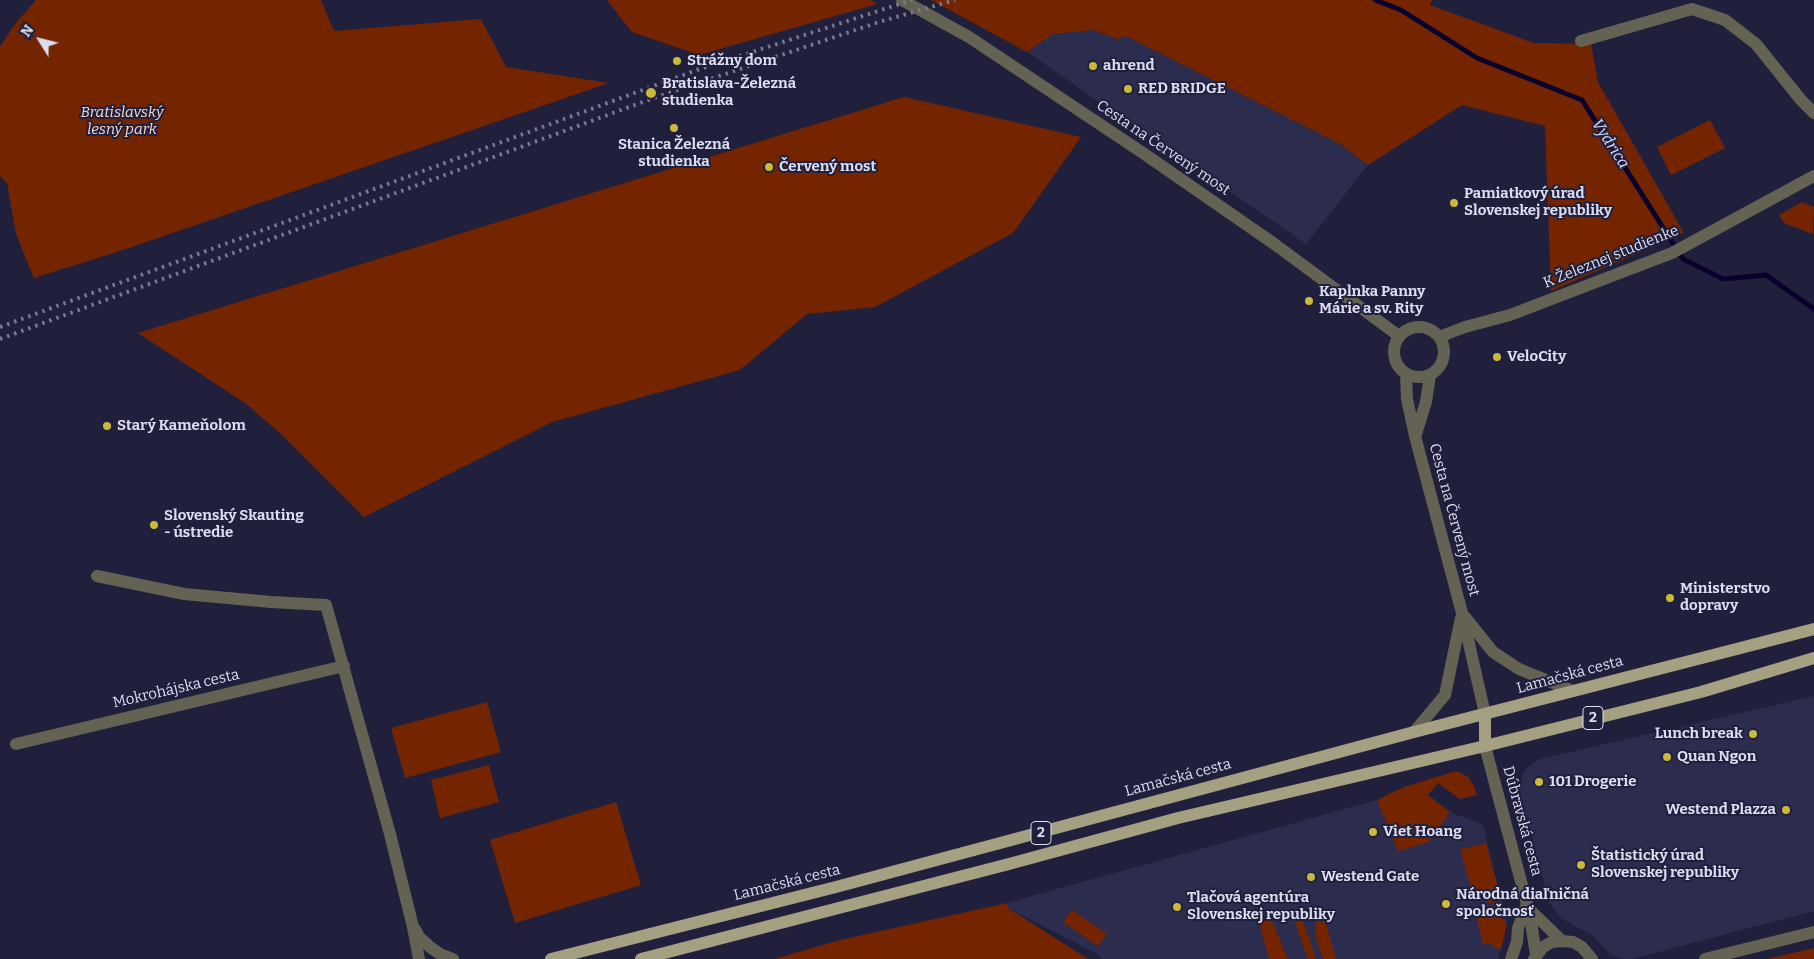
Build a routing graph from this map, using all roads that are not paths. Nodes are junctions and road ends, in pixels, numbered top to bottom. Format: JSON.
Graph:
{"nodes":[{"id":1,"x":902,"y":0,"type":"edge"},
{"id":2,"x":1689,"y":4,"type":"edge"},
{"id":3,"x":1581,"y":41,"type":"dead end"},
{"id":4,"x":1814,"y":113,"type":"edge"},
{"id":5,"x":1814,"y":176,"type":"edge"},
{"id":6,"x":1399,"y":336,"type":"junction"},
{"id":7,"x":1439,"y":337,"type":"junction"},
{"id":8,"x":1406,"y":374,"type":"junction"},
{"id":9,"x":1430,"y":375,"type":"junction"},
{"id":10,"x":1415,"y":436,"type":"junction"},
{"id":11,"x":98,"y":576,"type":"dead end"},
{"id":12,"x":1462,"y":613,"type":"junction"},
{"id":13,"x":1814,"y":629,"type":"edge"},
{"id":14,"x":1814,"y":658,"type":"edge"},
{"id":15,"x":344,"y":666,"type":"junction"},
{"id":16,"x":1573,"y":691,"type":"junction"},
{"id":17,"x":1485,"y":714,"type":"junction"},
{"id":18,"x":1414,"y":732,"type":"junction"},
{"id":19,"x":16,"y":744,"type":"dead end"},
{"id":20,"x":1485,"y":746,"type":"junction"},
{"id":21,"x":1528,"y":907,"type":"junction"},
{"id":22,"x":413,"y":927,"type":"junction"},
{"id":23,"x":1814,"y":932,"type":"edge"},
{"id":24,"x":1562,"y":941,"type":"junction"},
{"id":25,"x":1535,"y":957,"type":"edge"},
{"id":26,"x":419,"y":959,"type":"edge"},
{"id":27,"x":453,"y":959,"type":"edge"},
{"id":28,"x":551,"y":959,"type":"edge"},
{"id":29,"x":641,"y":959,"type":"edge"},
{"id":30,"x":1511,"y":959,"type":"edge"},
{"id":31,"x":1592,"y":959,"type":"edge"},
{"id":32,"x":1705,"y":959,"type":"edge"}],
"edges":[{"from":1,"to":6,"type":"street","name":"Cesta na Červený most"},
{"from":2,"to":3,"type":"street"},
{"from":2,"to":4,"type":"street"},
{"from":5,"to":7,"type":"street","name":"K Železnej studienke"},
{"from":6,"to":7,"type":"street"},
{"from":6,"to":8,"type":"street","name":"Cesta na Červený most"},
{"from":7,"to":9,"type":"street","name":"Cesta na Červený most"},
{"from":8,"to":9,"type":"street"},
{"from":8,"to":10,"type":"street","name":"Cesta na Červený most"},
{"from":9,"to":10,"type":"street","name":"Cesta na Červený most"},
{"from":10,"to":12,"type":"street","name":"Cesta na Červený most"},
{"from":11,"to":15,"type":"street"},
{"from":12,"to":16,"type":"street","name":"Cesta na Červený most"},
{"from":12,"to":17,"type":"street","name":"Cesta na Červený most"},
{"from":12,"to":18,"type":"street","name":"Cesta na Červený most"},
{"from":13,"to":16,"type":"main road","name":"Lamačská cesta","number":"2"},
{"from":14,"to":20,"type":"main road","number":"2"},
{"from":15,"to":19,"type":"street","name":"Mokrohájska cesta"},
{"from":15,"to":22,"type":"street"},
{"from":16,"to":17,"type":"main road","name":"Lamačská cesta","number":"2"},
{"from":17,"to":18,"type":"main road","name":"Lamačská cesta","number":"2"},
{"from":17,"to":20,"type":"main road"},
{"from":18,"to":28,"type":"main road","name":"Lamačská cesta","number":"2"},
{"from":20,"to":21,"type":"street","name":"Dúbravská cesta"},
{"from":20,"to":29,"type":"main road","number":"2"},
{"from":21,"to":24,"type":"street"},
{"from":21,"to":25,"type":"street","name":"Dúbravská cesta"},
{"from":21,"to":30,"type":"street"},
{"from":22,"to":26,"type":"street"},
{"from":22,"to":27,"type":"street"},
{"from":23,"to":32,"type":"street"},
{"from":24,"to":25,"type":"street"},
{"from":24,"to":31,"type":"street"}]}
